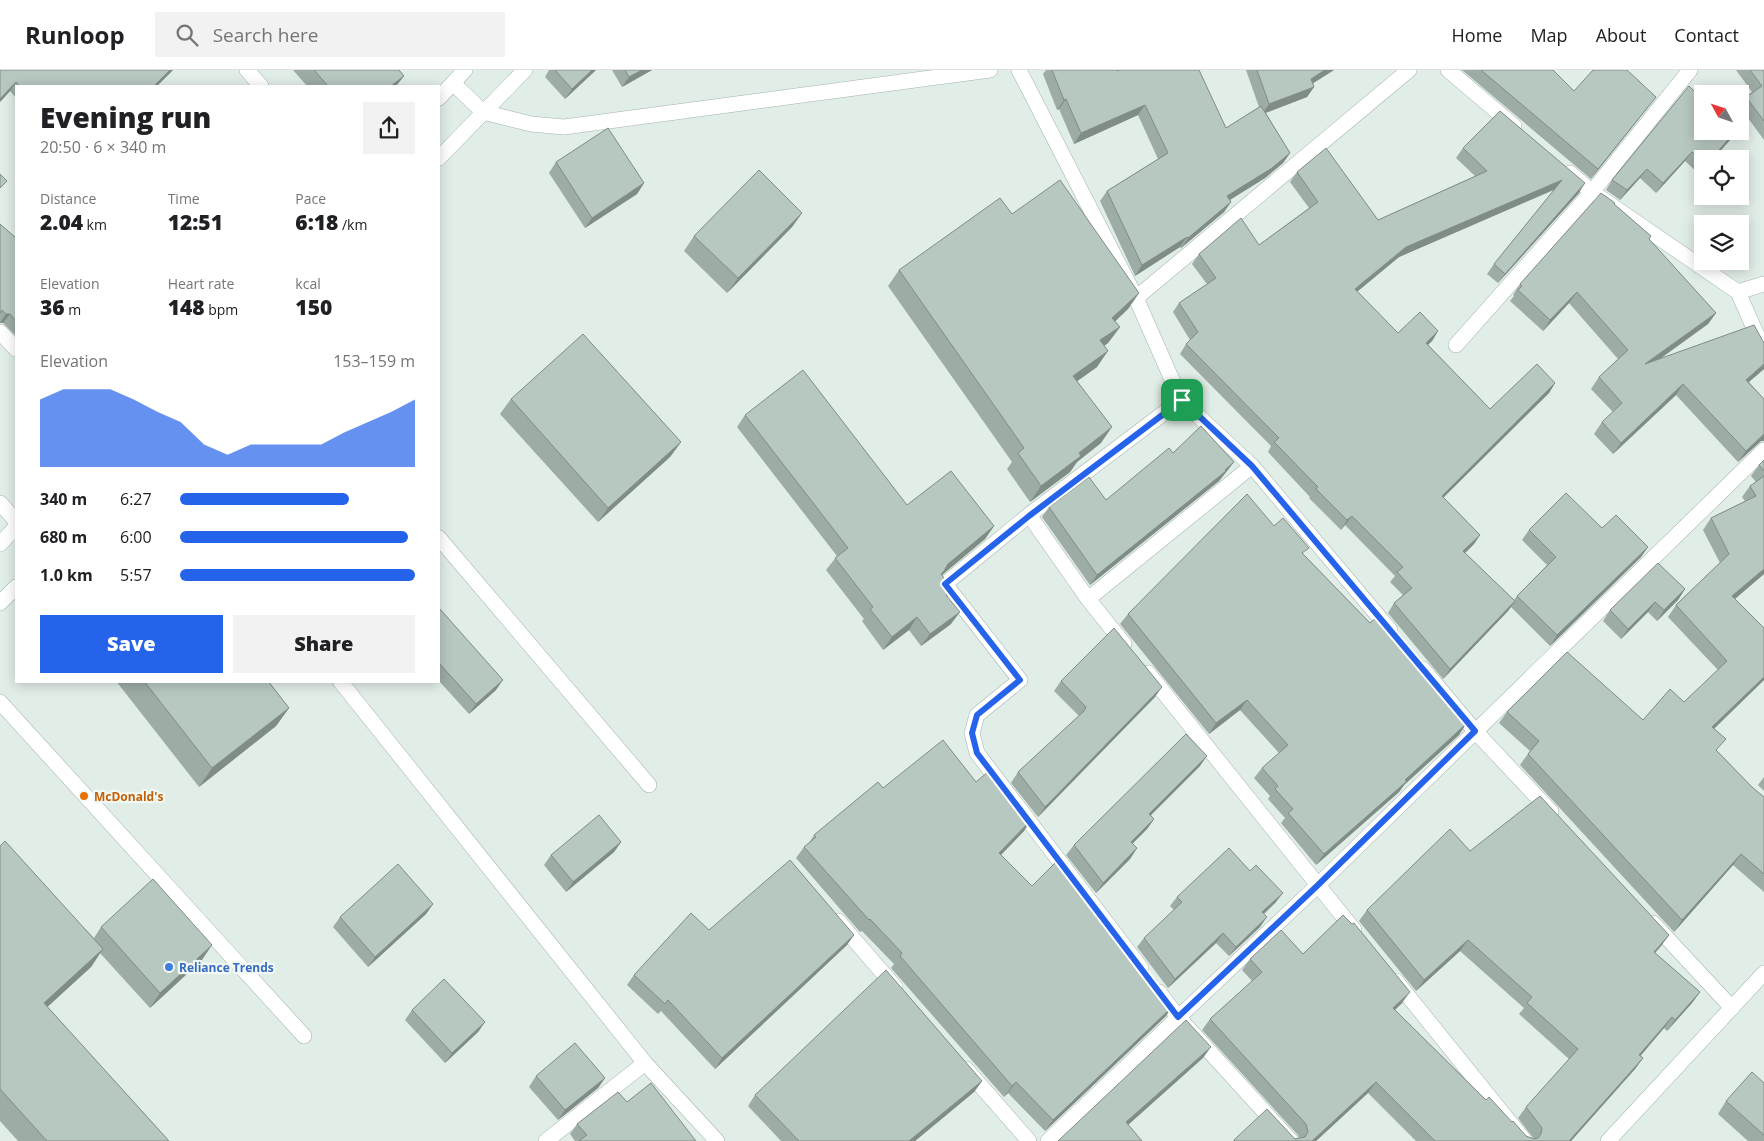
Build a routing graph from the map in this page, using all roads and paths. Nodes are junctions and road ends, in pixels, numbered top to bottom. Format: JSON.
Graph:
{"nodes":[{"id":1,"x":247,"y":70,"type":"edge"},
{"id":2,"x":465,"y":70,"type":"edge"},
{"id":3,"x":524,"y":70,"type":"edge"},
{"id":4,"x":990,"y":70,"type":"edge"},
{"id":5,"x":1020,"y":70,"type":"edge"},
{"id":6,"x":1409,"y":70,"type":"edge"},
{"id":7,"x":1448,"y":70,"type":"edge"},
{"id":8,"x":1690,"y":70,"type":"edge"},
{"id":9,"x":453,"y":83,"type":"junction"},
{"id":10,"x":260,"y":85,"type":"edge"},
{"id":11,"x":440,"y":97,"type":"edge"},
{"id":12,"x":483,"y":112,"type":"junction"},
{"id":13,"x":1524,"y":134,"type":"edge"},
{"id":14,"x":440,"y":157,"type":"edge"},
{"id":15,"x":1562,"y":166,"type":"edge"},
{"id":16,"x":1592,"y":192,"type":"junction"},
{"id":17,"x":1764,"y":284,"type":"edge"},
{"id":18,"x":1738,"y":292,"type":"junction"},
{"id":19,"x":1136,"y":298,"type":"junction"},
{"id":20,"x":0,"y":332,"type":"edge"},
{"id":21,"x":1456,"y":345,"type":"dead end"},
{"id":22,"x":15,"y":348,"type":"edge"},
{"id":23,"x":1764,"y":351,"type":"edge"},
{"id":24,"x":1182,"y":400,"type":"junction"},
{"id":25,"x":1764,"y":450,"type":"edge"},
{"id":26,"x":1252,"y":466,"type":"junction"},
{"id":27,"x":0,"y":503,"type":"edge"},
{"id":28,"x":1029,"y":516,"type":"junction"},
{"id":29,"x":15,"y":520,"type":"edge"},
{"id":30,"x":15,"y":528,"type":"edge"},
{"id":31,"x":440,"y":539,"type":"edge"},
{"id":32,"x":0,"y":544,"type":"edge"},
{"id":33,"x":15,"y":588,"type":"edge"},
{"id":34,"x":1088,"y":599,"type":"junction"},
{"id":35,"x":0,"y":603,"type":"edge"},
{"id":36,"x":1399,"y":640,"type":"edge"},
{"id":37,"x":1411,"y":655,"type":"edge"},
{"id":38,"x":342,"y":683,"type":"edge"},
{"id":39,"x":0,"y":702,"type":"edge"},
{"id":40,"x":1475,"y":731,"type":"junction"},
{"id":41,"x":649,"y":785,"type":"dead end"},
{"id":42,"x":1563,"y":826,"type":"edge"},
{"id":43,"x":1318,"y":885,"type":"junction"},
{"id":44,"x":829,"y":910,"type":"edge"},
{"id":45,"x":1644,"y":913,"type":"edge"},
{"id":46,"x":1362,"y":939,"type":"edge"},
{"id":47,"x":1387,"y":970,"type":"edge"},
{"id":48,"x":1764,"y":973,"type":"edge"},
{"id":49,"x":906,"y":999,"type":"edge"},
{"id":50,"x":1732,"y":1008,"type":"junction"},
{"id":51,"x":1178,"y":1017,"type":"junction"},
{"id":52,"x":304,"y":1036,"type":"dead end"},
{"id":53,"x":958,"y":1059,"type":"edge"},
{"id":54,"x":645,"y":1063,"type":"junction"},
{"id":55,"x":546,"y":1141,"type":"edge"},
{"id":56,"x":717,"y":1141,"type":"edge"},
{"id":57,"x":1029,"y":1141,"type":"edge"},
{"id":58,"x":1048,"y":1141,"type":"edge"},
{"id":59,"x":1290,"y":1141,"type":"edge"},
{"id":60,"x":1525,"y":1141,"type":"edge"},
{"id":61,"x":1608,"y":1141,"type":"edge"}],
"edges":[{"from":1,"to":10,"type":"street"},
{"from":2,"to":9,"type":"street"},
{"from":3,"to":12,"type":"street"},
{"from":4,"to":12,"type":"street"},
{"from":5,"to":19,"type":"street"},
{"from":6,"to":19,"type":"street"},
{"from":7,"to":13,"type":"street"},
{"from":8,"to":16,"type":"street"},
{"from":9,"to":11,"type":"street"},
{"from":9,"to":12,"type":"street"},
{"from":12,"to":14,"type":"street"},
{"from":15,"to":16,"type":"street"},
{"from":16,"to":18,"type":"street"},
{"from":16,"to":21,"type":"street"},
{"from":17,"to":18,"type":"street"},
{"from":18,"to":23,"type":"street"},
{"from":19,"to":24,"type":"street"},
{"from":20,"to":22,"type":"street"},
{"from":24,"to":26,"type":"street"},
{"from":24,"to":28,"type":"street"},
{"from":25,"to":40,"type":"street"},
{"from":26,"to":34,"type":"street"},
{"from":26,"to":36,"type":"street"},
{"from":27,"to":29,"type":"street"},
{"from":28,"to":34,"type":"street"},
{"from":28,"to":51,"type":"street"},
{"from":30,"to":32,"type":"street"},
{"from":31,"to":41,"type":"street"},
{"from":33,"to":35,"type":"street"},
{"from":34,"to":43,"type":"street"},
{"from":37,"to":40,"type":"street"},
{"from":38,"to":54,"type":"street"},
{"from":39,"to":52,"type":"street"},
{"from":40,"to":42,"type":"street"},
{"from":40,"to":43,"type":"street"},
{"from":43,"to":46,"type":"street"},
{"from":43,"to":51,"type":"street"},
{"from":44,"to":49,"type":"street"},
{"from":45,"to":50,"type":"street"},
{"from":47,"to":60,"type":"street"},
{"from":48,"to":50,"type":"street"},
{"from":50,"to":61,"type":"street"},
{"from":51,"to":58,"type":"street"},
{"from":51,"to":59,"type":"street"},
{"from":53,"to":57,"type":"street"},
{"from":54,"to":55,"type":"street"},
{"from":54,"to":56,"type":"street"}]}
